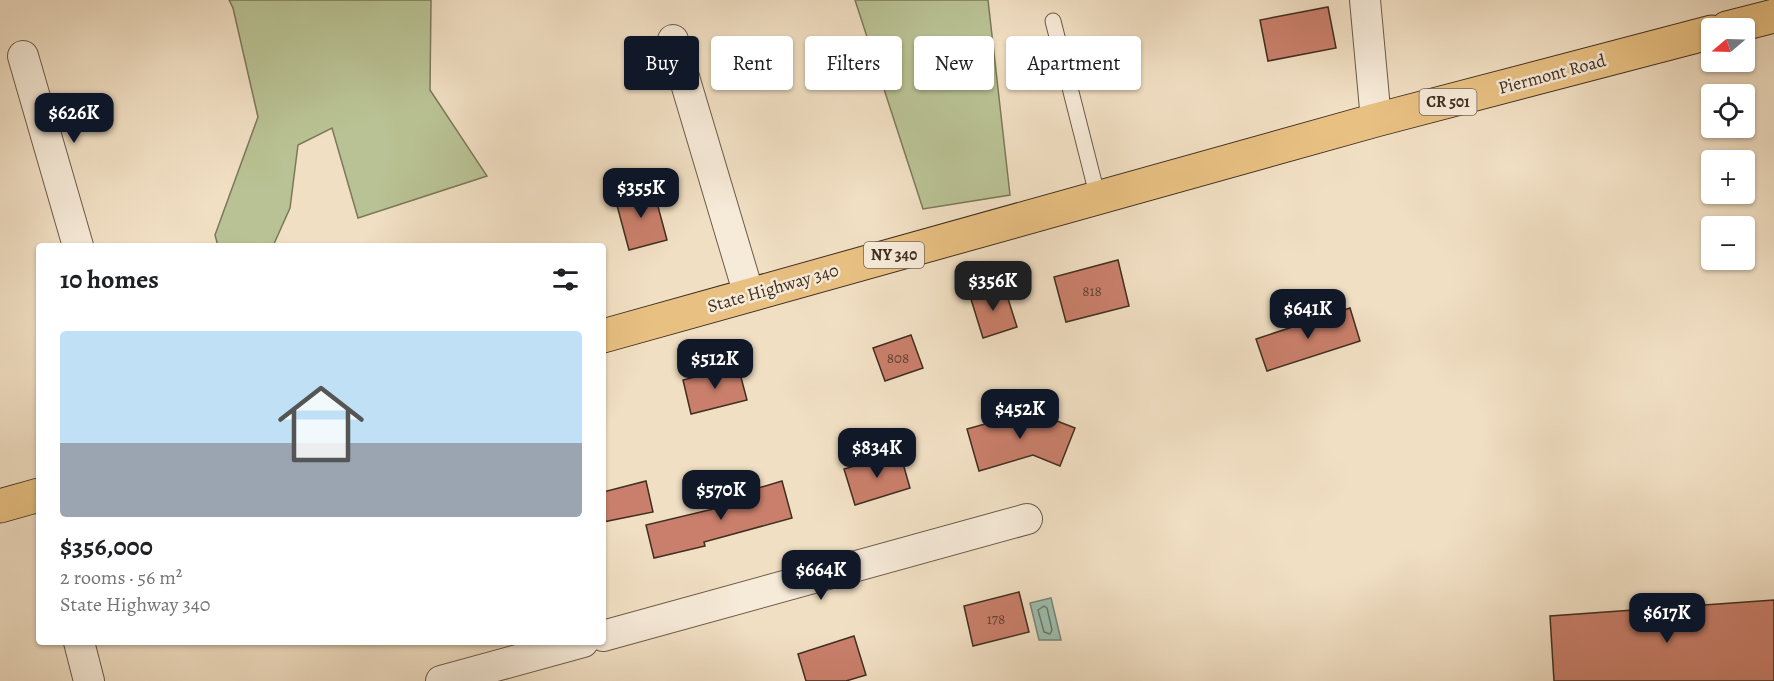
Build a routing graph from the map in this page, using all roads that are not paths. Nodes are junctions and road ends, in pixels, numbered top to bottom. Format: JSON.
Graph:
{"nodes":[{"id":1,"x":1365,"y":0,"type":"edge"},
{"id":2,"x":1774,"y":16,"type":"edge"},
{"id":3,"x":1053,"y":21,"type":"dead end"},
{"id":4,"x":1755,"y":21,"type":"edge"},
{"id":5,"x":1701,"y":36,"type":"edge"},
{"id":6,"x":23,"y":56,"type":"dead end"},
{"id":7,"x":688,"y":90,"type":"edge"},
{"id":8,"x":1376,"y":120,"type":"junction"},
{"id":9,"x":1185,"y":174,"type":"joint"},
{"id":10,"x":1098,"y":198,"type":"junction"},
{"id":11,"x":77,"y":243,"type":"edge"},
{"id":12,"x":749,"y":295,"type":"junction"},
{"id":13,"x":606,"y":335,"type":"edge"},
{"id":14,"x":36,"y":496,"type":"edge"},
{"id":15,"x":0,"y":506,"type":"edge"},
{"id":16,"x":1027,"y":519,"type":"dead end"},
{"id":17,"x":606,"y":635,"type":"edge"},
{"id":18,"x":80,"y":645,"type":"edge"},
{"id":19,"x":571,"y":645,"type":"edge"},
{"id":20,"x":89,"y":681,"type":"edge"},
{"id":21,"x":441,"y":681,"type":"edge"}],
"edges":[{"from":1,"to":8,"type":"street"},
{"from":2,"to":4,"type":"main road"},
{"from":3,"to":10,"type":"lane"},
{"from":5,"to":8,"type":"main road","name":"Piermont Road","number":"CR 501"},
{"from":6,"to":11,"type":"street"},
{"from":7,"to":12,"type":"street"},
{"from":8,"to":9,"type":"main road","name":"Piermont Road","number":"CR 501"},
{"from":9,"to":10,"type":"main road","name":"State Highway 340","number":"NY 340"},
{"from":10,"to":12,"type":"main road","name":"State Highway 340","number":"NY 340"},
{"from":12,"to":13,"type":"main road","name":"State Highway 340","number":"NY 340"},
{"from":14,"to":15,"type":"main road"},
{"from":16,"to":17,"type":"street"},
{"from":18,"to":20,"type":"street"},
{"from":19,"to":21,"type":"street"}]}
